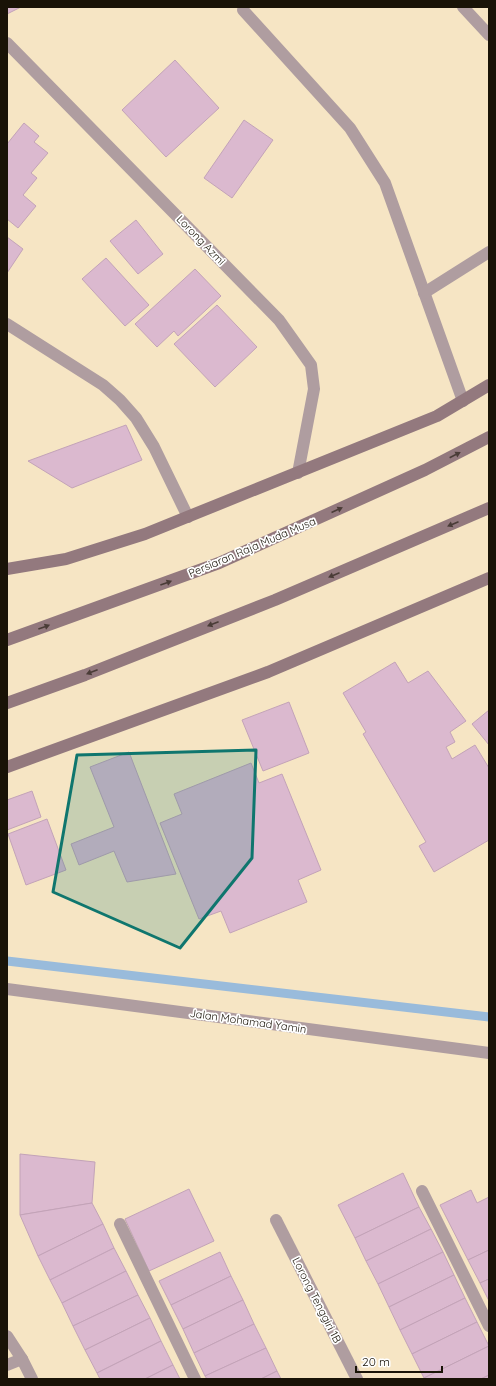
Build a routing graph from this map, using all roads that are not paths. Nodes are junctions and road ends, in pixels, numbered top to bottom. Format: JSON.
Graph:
{"nodes":[{"id":1,"x":463,"y":7,"type":"edge"},
{"id":2,"x":244,"y":10,"type":"dead end"},
{"id":3,"x":489,"y":34,"type":"edge"},
{"id":4,"x":7,"y":43,"type":"edge"},
{"id":5,"x":489,"y":252,"type":"edge"},
{"id":6,"x":424,"y":293,"type":"junction"},
{"id":7,"x":7,"y":324,"type":"edge"},
{"id":8,"x":489,"y":385,"type":"edge"},
{"id":9,"x":463,"y":401,"type":"junction"},
{"id":10,"x":489,"y":437,"type":"edge"},
{"id":11,"x":298,"y":473,"type":"junction"},
{"id":12,"x":489,"y":508,"type":"edge"},
{"id":13,"x":188,"y":517,"type":"junction"},
{"id":14,"x":8,"y":566,"type":"edge"},
{"id":15,"x":489,"y":578,"type":"edge"},
{"id":16,"x":7,"y":640,"type":"edge"},
{"id":17,"x":7,"y":703,"type":"edge"},
{"id":18,"x":7,"y":766,"type":"edge"},
{"id":19,"x":7,"y":989,"type":"edge"},
{"id":20,"x":489,"y":1053,"type":"edge"},
{"id":21,"x":422,"y":1191,"type":"dead end"},
{"id":22,"x":276,"y":1220,"type":"dead end"},
{"id":23,"x":120,"y":1224,"type":"dead end"},
{"id":24,"x":489,"y":1326,"type":"edge"},
{"id":25,"x":7,"y":1336,"type":"edge"},
{"id":26,"x":22,"y":1359,"type":"junction"},
{"id":27,"x":7,"y":1365,"type":"edge"},
{"id":28,"x":32,"y":1379,"type":"edge"},
{"id":29,"x":195,"y":1379,"type":"edge"},
{"id":30,"x":357,"y":1379,"type":"edge"}],
"edges":[{"from":1,"to":3,"type":"street"},
{"from":2,"to":6,"type":"street"},
{"from":4,"to":11,"type":"street","name":"Lorong Azmi"},
{"from":5,"to":6,"type":"street"},
{"from":6,"to":9,"type":"street"},
{"from":7,"to":13,"type":"street"},
{"from":8,"to":9,"type":"street"},
{"from":9,"to":11,"type":"street"},
{"from":16,"to":10,"type":"street","name":"Persiaran Raja Muda Musa","one_way":true},
{"from":11,"to":13,"type":"street"},
{"from":12,"to":17,"type":"street","one_way":true},
{"from":13,"to":14,"type":"street"},
{"from":15,"to":18,"type":"street"},
{"from":19,"to":20,"type":"street","name":"Jalan Mohamad Yamin"},
{"from":21,"to":24,"type":"street"},
{"from":22,"to":30,"type":"street","name":"Lorong Tenggiri 1B"},
{"from":23,"to":29,"type":"street"},
{"from":25,"to":26,"type":"street"},
{"from":26,"to":27,"type":"street"},
{"from":26,"to":28,"type":"street"}]}
